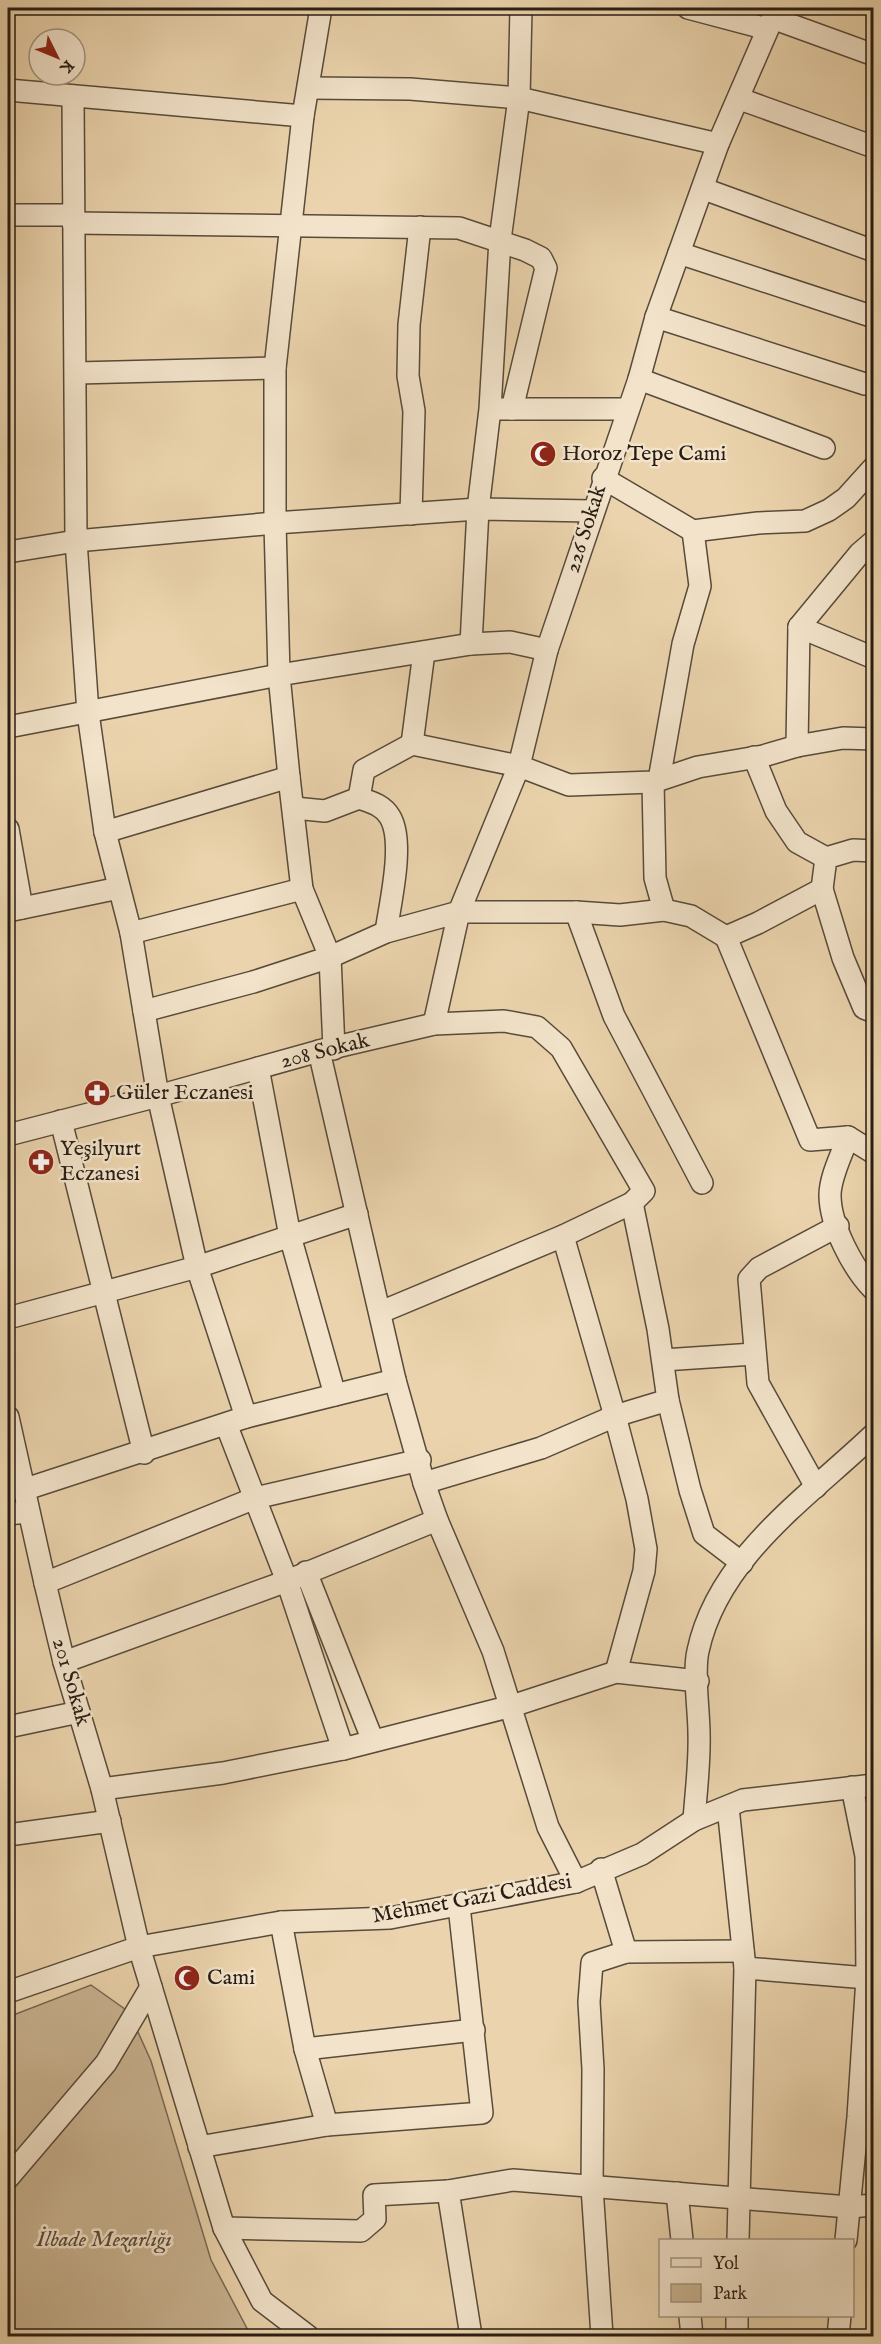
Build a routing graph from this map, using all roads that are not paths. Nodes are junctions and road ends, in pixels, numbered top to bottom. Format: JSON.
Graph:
{"nodes":[{"id":1,"x":321,"y":8,"type":"edge"},
{"id":2,"x":521,"y":8,"type":"edge"},
{"id":3,"x":688,"y":8,"type":"edge"},
{"id":4,"x":772,"y":18,"type":"edge"},
{"id":5,"x":873,"y":55,"type":"edge"},
{"id":6,"x":308,"y":88,"type":"junction"},
{"id":7,"x":8,"y":90,"type":"edge"},
{"id":8,"x":73,"y":96,"type":"junction"},
{"id":9,"x":519,"y":98,"type":"junction"},
{"id":10,"x":740,"y":99,"type":"junction"},
{"id":11,"x":303,"y":116,"type":"junction"},
{"id":12,"x":718,"y":144,"type":"junction"},
{"id":13,"x":873,"y":147,"type":"edge"},
{"id":14,"x":704,"y":189,"type":"junction"},
{"id":15,"x":8,"y":215,"type":"edge"},
{"id":16,"x":72,"y":219,"type":"junction"},
{"id":17,"x":291,"y":225,"type":"junction"},
{"id":18,"x":420,"y":227,"type":"junction"},
{"id":19,"x":500,"y":240,"type":"junction"},
{"id":20,"x":873,"y":250,"type":"edge"},
{"id":21,"x":679,"y":253,"type":"junction"},
{"id":22,"x":656,"y":317,"type":"junction"},
{"id":23,"x":873,"y":317,"type":"edge"},
{"id":24,"x":275,"y":369,"type":"junction"},
{"id":25,"x":77,"y":374,"type":"junction"},
{"id":26,"x":639,"y":379,"type":"junction"},
{"id":27,"x":865,"y":384,"type":"dead end"},
{"id":28,"x":490,"y":409,"type":"junction"},
{"id":29,"x":512,"y":409,"type":"junction"},
{"id":30,"x":627,"y":409,"type":"junction"},
{"id":31,"x":824,"y":448,"type":"dead end"},
{"id":32,"x":873,"y":467,"type":"edge"},
{"id":33,"x":603,"y":478,"type":"junction"},
{"id":34,"x":478,"y":509,"type":"junction"},
{"id":35,"x":592,"y":511,"type":"junction"},
{"id":36,"x":411,"y":514,"type":"junction"},
{"id":37,"x":274,"y":523,"type":"junction"},
{"id":38,"x":693,"y":531,"type":"junction"},
{"id":39,"x":76,"y":541,"type":"junction"},
{"id":40,"x":873,"y":541,"type":"edge"},
{"id":41,"x":8,"y":552,"type":"edge"},
{"id":42,"x":799,"y":627,"type":"junction"},
{"id":43,"x":471,"y":644,"type":"junction"},
{"id":44,"x":547,"y":650,"type":"junction"},
{"id":45,"x":424,"y":652,"type":"junction"},
{"id":46,"x":873,"y":658,"type":"edge"},
{"id":47,"x":279,"y":675,"type":"junction"},
{"id":48,"x":88,"y":713,"type":"junction"},
{"id":49,"x":8,"y":727,"type":"edge"},
{"id":50,"x":873,"y":739,"type":"edge"},
{"id":51,"x":412,"y":744,"type":"junction"},
{"id":52,"x":796,"y":746,"type":"junction"},
{"id":53,"x":754,"y":757,"type":"junction"},
{"id":54,"x":519,"y":766,"type":"junction"},
{"id":55,"x":289,"y":777,"type":"junction"},
{"id":56,"x":656,"y":781,"type":"junction"},
{"id":57,"x":359,"y":798,"type":"junction"},
{"id":58,"x":294,"y":808,"type":"junction"},
{"id":59,"x":8,"y":830,"type":"edge"},
{"id":60,"x":105,"y":832,"type":"junction"},
{"id":61,"x":873,"y":851,"type":"edge"},
{"id":62,"x":826,"y":858,"type":"junction"},
{"id":63,"x":119,"y":888,"type":"junction"},
{"id":64,"x":302,"y":889,"type":"junction"},
{"id":65,"x":822,"y":889,"type":"junction"},
{"id":66,"x":15,"y":910,"type":"edge"},
{"id":67,"x":664,"y":910,"type":"junction"},
{"id":68,"x":459,"y":912,"type":"junction"},
{"id":69,"x":576,"y":912,"type":"junction"},
{"id":70,"x":386,"y":932,"type":"junction"},
{"id":71,"x":131,"y":933,"type":"junction"},
{"id":72,"x":726,"y":937,"type":"junction"},
{"id":73,"x":330,"y":957,"type":"junction"},
{"id":74,"x":144,"y":1011,"type":"junction"},
{"id":75,"x":873,"y":1012,"type":"edge"},
{"id":76,"x":434,"y":1024,"type":"junction"},
{"id":77,"x":326,"y":1050,"type":"junction"},
{"id":78,"x":258,"y":1068,"type":"junction"},
{"id":79,"x":158,"y":1096,"type":"junction"},
{"id":80,"x":61,"y":1121,"type":"junction"},
{"id":81,"x":8,"y":1135,"type":"edge"},
{"id":82,"x":848,"y":1137,"type":"junction"},
{"id":83,"x":873,"y":1152,"type":"edge"},
{"id":84,"x":702,"y":1183,"type":"dead end"},
{"id":85,"x":632,"y":1203,"type":"junction"},
{"id":86,"x":357,"y":1214,"type":"junction"},
{"id":87,"x":837,"y":1226,"type":"junction"},
{"id":88,"x":291,"y":1236,"type":"junction"},
{"id":89,"x":563,"y":1236,"type":"junction"},
{"id":90,"x":197,"y":1267,"type":"junction"},
{"id":91,"x":871,"y":1283,"type":"edge"},
{"id":92,"x":104,"y":1294,"type":"junction"},
{"id":93,"x":381,"y":1312,"type":"junction"},
{"id":94,"x":8,"y":1318,"type":"edge"},
{"id":95,"x":753,"y":1354,"type":"junction"},
{"id":96,"x":663,"y":1360,"type":"junction"},
{"id":97,"x":395,"y":1380,"type":"junction"},
{"id":98,"x":335,"y":1395,"type":"junction"},
{"id":99,"x":668,"y":1400,"type":"junction"},
{"id":100,"x":615,"y":1416,"type":"junction"},
{"id":101,"x":8,"y":1417,"type":"edge"},
{"id":102,"x":236,"y":1421,"type":"junction"},
{"id":103,"x":873,"y":1434,"type":"edge"},
{"id":104,"x":144,"y":1452,"type":"junction"},
{"id":105,"x":420,"y":1460,"type":"junction"},
{"id":106,"x":424,"y":1483,"type":"junction"},
{"id":107,"x":816,"y":1487,"type":"junction"},
{"id":108,"x":23,"y":1490,"type":"junction"},
{"id":109,"x":255,"y":1498,"type":"junction"},
{"id":110,"x":17,"y":1513,"type":"edge"},
{"id":111,"x":437,"y":1520,"type":"junction"},
{"id":112,"x":742,"y":1563,"type":"junction"},
{"id":113,"x":296,"y":1576,"type":"junction"},
{"id":114,"x":45,"y":1583,"type":"junction"},
{"id":115,"x":64,"y":1662,"type":"junction"},
{"id":116,"x":616,"y":1672,"type":"junction"},
{"id":117,"x":698,"y":1681,"type":"junction"},
{"id":118,"x":512,"y":1706,"type":"junction"},
{"id":119,"x":79,"y":1712,"type":"junction"},
{"id":120,"x":8,"y":1727,"type":"edge"},
{"id":121,"x":373,"y":1741,"type":"junction"},
{"id":122,"x":343,"y":1749,"type":"junction"},
{"id":123,"x":863,"y":1786,"type":"edge"},
{"id":124,"x":102,"y":1789,"type":"junction"},
{"id":125,"x":728,"y":1807,"type":"junction"},
{"id":126,"x":694,"y":1820,"type":"junction"},
{"id":127,"x":110,"y":1821,"type":"junction"},
{"id":128,"x":8,"y":1835,"type":"edge"},
{"id":129,"x":601,"y":1869,"type":"junction"},
{"id":130,"x":576,"y":1882,"type":"junction"},
{"id":131,"x":459,"y":1906,"type":"junction"},
{"id":132,"x":281,"y":1922,"type":"junction"},
{"id":133,"x":139,"y":1947,"type":"junction"},
{"id":134,"x":626,"y":1952,"type":"junction"},
{"id":135,"x":744,"y":1960,"type":"junction"},
{"id":136,"x":867,"y":1978,"type":"junction"},
{"id":137,"x":151,"y":1987,"type":"junction"},
{"id":138,"x":8,"y":1992,"type":"edge"},
{"id":139,"x":474,"y":2030,"type":"junction"},
{"id":140,"x":305,"y":2049,"type":"junction"},
{"id":141,"x":327,"y":2125,"type":"junction"},
{"id":142,"x":199,"y":2147,"type":"junction"},
{"id":143,"x":8,"y":2178,"type":"edge"},
{"id":144,"x":592,"y":2187,"type":"junction"},
{"id":145,"x":448,"y":2191,"type":"junction"},
{"id":146,"x":677,"y":2193,"type":"junction"},
{"id":147,"x":738,"y":2198,"type":"junction"},
{"id":148,"x":873,"y":2205,"type":"edge"},
{"id":149,"x":849,"y":2207,"type":"junction"},
{"id":150,"x":224,"y":2228,"type":"junction"},
{"id":151,"x":682,"y":2239,"type":"edge"},
{"id":152,"x":738,"y":2239,"type":"edge"},
{"id":153,"x":846,"y":2239,"type":"edge"},
{"id":154,"x":690,"y":2317,"type":"edge"},
{"id":155,"x":737,"y":2317,"type":"edge"},
{"id":156,"x":840,"y":2317,"type":"edge"},
{"id":157,"x":308,"y":2337,"type":"edge"},
{"id":158,"x":471,"y":2337,"type":"edge"},
{"id":159,"x":602,"y":2337,"type":"edge"},
{"id":160,"x":692,"y":2337,"type":"edge"},
{"id":161,"x":737,"y":2337,"type":"edge"},
{"id":162,"x":838,"y":2337,"type":"edge"}],
"edges":[{"from":1,"to":6,"type":"street"},
{"from":2,"to":9,"type":"street"},
{"from":3,"to":4,"type":"street"},
{"from":4,"to":5,"type":"street"},
{"from":4,"to":10,"type":"street","name":"226 Sokak"},
{"from":6,"to":9,"type":"street"},
{"from":6,"to":11,"type":"street"},
{"from":7,"to":8,"type":"street"},
{"from":8,"to":11,"type":"street"},
{"from":8,"to":16,"type":"street"},
{"from":9,"to":12,"type":"street"},
{"from":9,"to":19,"type":"street"},
{"from":10,"to":12,"type":"street","name":"226 Sokak"},
{"from":10,"to":13,"type":"street"},
{"from":11,"to":17,"type":"street"},
{"from":12,"to":14,"type":"street","name":"226 Sokak"},
{"from":14,"to":20,"type":"street"},
{"from":14,"to":21,"type":"street","name":"226 Sokak"},
{"from":15,"to":16,"type":"street"},
{"from":16,"to":17,"type":"street"},
{"from":16,"to":25,"type":"street"},
{"from":17,"to":18,"type":"street"},
{"from":17,"to":24,"type":"street"},
{"from":18,"to":19,"type":"street"},
{"from":18,"to":36,"type":"street"},
{"from":19,"to":28,"type":"street"},
{"from":19,"to":29,"type":"street"},
{"from":21,"to":22,"type":"street","name":"226 Sokak"},
{"from":21,"to":23,"type":"street"},
{"from":22,"to":26,"type":"street","name":"226 Sokak"},
{"from":22,"to":27,"type":"street"},
{"from":24,"to":25,"type":"street"},
{"from":24,"to":37,"type":"street"},
{"from":25,"to":39,"type":"street"},
{"from":26,"to":30,"type":"street","name":"226 Sokak"},
{"from":26,"to":31,"type":"street"},
{"from":28,"to":29,"type":"street"},
{"from":28,"to":34,"type":"street"},
{"from":29,"to":30,"type":"street"},
{"from":30,"to":33,"type":"street","name":"226 Sokak"},
{"from":32,"to":38,"type":"street"},
{"from":33,"to":35,"type":"street","name":"226 Sokak"},
{"from":33,"to":38,"type":"street"},
{"from":34,"to":35,"type":"street"},
{"from":34,"to":36,"type":"street"},
{"from":34,"to":43,"type":"street"},
{"from":35,"to":44,"type":"street","name":"226 Sokak"},
{"from":36,"to":37,"type":"street"},
{"from":37,"to":39,"type":"street"},
{"from":37,"to":47,"type":"street"},
{"from":38,"to":56,"type":"street"},
{"from":39,"to":41,"type":"street"},
{"from":39,"to":48,"type":"street"},
{"from":40,"to":42,"type":"street"},
{"from":42,"to":46,"type":"street"},
{"from":42,"to":52,"type":"street"},
{"from":43,"to":44,"type":"street"},
{"from":43,"to":45,"type":"street"},
{"from":44,"to":54,"type":"street","name":"226 Sokak"},
{"from":45,"to":47,"type":"street"},
{"from":45,"to":51,"type":"street"},
{"from":47,"to":48,"type":"street"},
{"from":47,"to":55,"type":"street"},
{"from":48,"to":49,"type":"street"},
{"from":48,"to":60,"type":"street"},
{"from":50,"to":52,"type":"street"},
{"from":51,"to":54,"type":"street"},
{"from":51,"to":57,"type":"street"},
{"from":52,"to":53,"type":"street"},
{"from":53,"to":56,"type":"street"},
{"from":53,"to":62,"type":"street"},
{"from":54,"to":56,"type":"street"},
{"from":54,"to":68,"type":"street","name":"226 Sokak"},
{"from":55,"to":58,"type":"street"},
{"from":55,"to":60,"type":"street"},
{"from":56,"to":67,"type":"street"},
{"from":57,"to":58,"type":"street"},
{"from":57,"to":70,"type":"street"},
{"from":58,"to":64,"type":"street"},
{"from":59,"to":66,"type":"street"},
{"from":60,"to":63,"type":"street"},
{"from":61,"to":62,"type":"street"},
{"from":62,"to":65,"type":"street"},
{"from":63,"to":66,"type":"street"},
{"from":63,"to":71,"type":"street"},
{"from":64,"to":71,"type":"street"},
{"from":64,"to":73,"type":"street"},
{"from":65,"to":72,"type":"street"},
{"from":65,"to":75,"type":"street"},
{"from":67,"to":69,"type":"street"},
{"from":67,"to":72,"type":"street"},
{"from":68,"to":69,"type":"street"},
{"from":68,"to":70,"type":"street"},
{"from":68,"to":76,"type":"street","name":"226 Sokak"},
{"from":69,"to":84,"type":"street"},
{"from":70,"to":73,"type":"street"},
{"from":71,"to":74,"type":"street"},
{"from":72,"to":82,"type":"street"},
{"from":73,"to":74,"type":"street"},
{"from":73,"to":77,"type":"street"},
{"from":74,"to":79,"type":"street"},
{"from":76,"to":77,"type":"street","name":"208 Sokak"},
{"from":76,"to":85,"type":"street","name":"208 Sokak"},
{"from":77,"to":78,"type":"street","name":"208 Sokak"},
{"from":77,"to":86,"type":"street"},
{"from":78,"to":79,"type":"street","name":"208 Sokak"},
{"from":78,"to":88,"type":"street"},
{"from":79,"to":80,"type":"street","name":"208 Sokak"},
{"from":79,"to":90,"type":"street"},
{"from":80,"to":81,"type":"street","name":"208 Sokak"},
{"from":80,"to":92,"type":"street"},
{"from":82,"to":83,"type":"street"},
{"from":82,"to":87,"type":"street"},
{"from":85,"to":89,"type":"street"},
{"from":85,"to":96,"type":"street"},
{"from":86,"to":88,"type":"street"},
{"from":86,"to":93,"type":"street"},
{"from":87,"to":91,"type":"street"},
{"from":87,"to":95,"type":"street"},
{"from":88,"to":90,"type":"street"},
{"from":88,"to":98,"type":"street"},
{"from":89,"to":93,"type":"street"},
{"from":89,"to":100,"type":"street"},
{"from":90,"to":92,"type":"street"},
{"from":90,"to":102,"type":"street"},
{"from":92,"to":94,"type":"street"},
{"from":92,"to":104,"type":"street"},
{"from":93,"to":97,"type":"street"},
{"from":95,"to":96,"type":"street"},
{"from":95,"to":107,"type":"street"},
{"from":96,"to":99,"type":"street"},
{"from":97,"to":98,"type":"street"},
{"from":97,"to":105,"type":"street"},
{"from":98,"to":102,"type":"street"},
{"from":99,"to":100,"type":"street"},
{"from":99,"to":112,"type":"street"},
{"from":100,"to":106,"type":"street"},
{"from":100,"to":116,"type":"street"},
{"from":101,"to":108,"type":"street","name":"201 Sokak"},
{"from":102,"to":104,"type":"street"},
{"from":102,"to":109,"type":"street"},
{"from":103,"to":107,"type":"street"},
{"from":104,"to":108,"type":"street"},
{"from":105,"to":106,"type":"street"},
{"from":105,"to":109,"type":"street"},
{"from":106,"to":111,"type":"street"},
{"from":107,"to":112,"type":"street"},
{"from":108,"to":110,"type":"street","name":"201 Sokak"},
{"from":109,"to":113,"type":"street"},
{"from":109,"to":114,"type":"street"},
{"from":110,"to":114,"type":"street","name":"201 Sokak"},
{"from":111,"to":113,"type":"street"},
{"from":111,"to":118,"type":"street"},
{"from":112,"to":117,"type":"street"},
{"from":113,"to":115,"type":"street"},
{"from":113,"to":121,"type":"street"},
{"from":113,"to":122,"type":"street"},
{"from":114,"to":115,"type":"street","name":"201 Sokak"},
{"from":115,"to":119,"type":"street","name":"201 Sokak"},
{"from":116,"to":117,"type":"street"},
{"from":116,"to":118,"type":"street"},
{"from":117,"to":126,"type":"street"},
{"from":118,"to":121,"type":"street"},
{"from":118,"to":130,"type":"street"},
{"from":119,"to":120,"type":"street"},
{"from":119,"to":124,"type":"street","name":"201 Sokak"},
{"from":121,"to":122,"type":"street"},
{"from":122,"to":124,"type":"street"},
{"from":123,"to":125,"type":"street","name":"Mehmet Gazi Caddesi"},
{"from":123,"to":136,"type":"street"},
{"from":124,"to":127,"type":"street","name":"201 Sokak"},
{"from":125,"to":126,"type":"street","name":"Mehmet Gazi Caddesi"},
{"from":125,"to":135,"type":"street"},
{"from":126,"to":129,"type":"street","name":"Mehmet Gazi Caddesi"},
{"from":127,"to":128,"type":"street"},
{"from":127,"to":133,"type":"street","name":"201 Sokak"},
{"from":129,"to":130,"type":"street","name":"Mehmet Gazi Caddesi"},
{"from":129,"to":134,"type":"street"},
{"from":130,"to":131,"type":"street","name":"Mehmet Gazi Caddesi"},
{"from":131,"to":132,"type":"street","name":"Mehmet Gazi Caddesi"},
{"from":131,"to":139,"type":"street"},
{"from":132,"to":133,"type":"street","name":"Mehmet Gazi Caddesi"},
{"from":132,"to":140,"type":"street"},
{"from":133,"to":137,"type":"street","name":"201 Sokak"},
{"from":133,"to":138,"type":"street","name":"Mehmet Gazi Caddesi"},
{"from":134,"to":135,"type":"street"},
{"from":134,"to":144,"type":"street"},
{"from":135,"to":136,"type":"street"},
{"from":135,"to":147,"type":"street"},
{"from":136,"to":149,"type":"street"},
{"from":137,"to":142,"type":"street","name":"201 Sokak"},
{"from":137,"to":143,"type":"street"},
{"from":139,"to":140,"type":"street"},
{"from":139,"to":141,"type":"street"},
{"from":140,"to":141,"type":"street"},
{"from":141,"to":142,"type":"street"},
{"from":142,"to":150,"type":"street","name":"201 Sokak"},
{"from":144,"to":145,"type":"street"},
{"from":144,"to":146,"type":"street"},
{"from":144,"to":159,"type":"street"},
{"from":145,"to":150,"type":"street"},
{"from":145,"to":158,"type":"street"},
{"from":146,"to":147,"type":"street"},
{"from":146,"to":151,"type":"street"},
{"from":147,"to":149,"type":"street"},
{"from":147,"to":152,"type":"street"},
{"from":148,"to":149,"type":"street"},
{"from":149,"to":153,"type":"street"},
{"from":150,"to":157,"type":"street","name":"201 Sokak"},
{"from":154,"to":160,"type":"street"},
{"from":155,"to":161,"type":"street"},
{"from":156,"to":162,"type":"street"}]}
